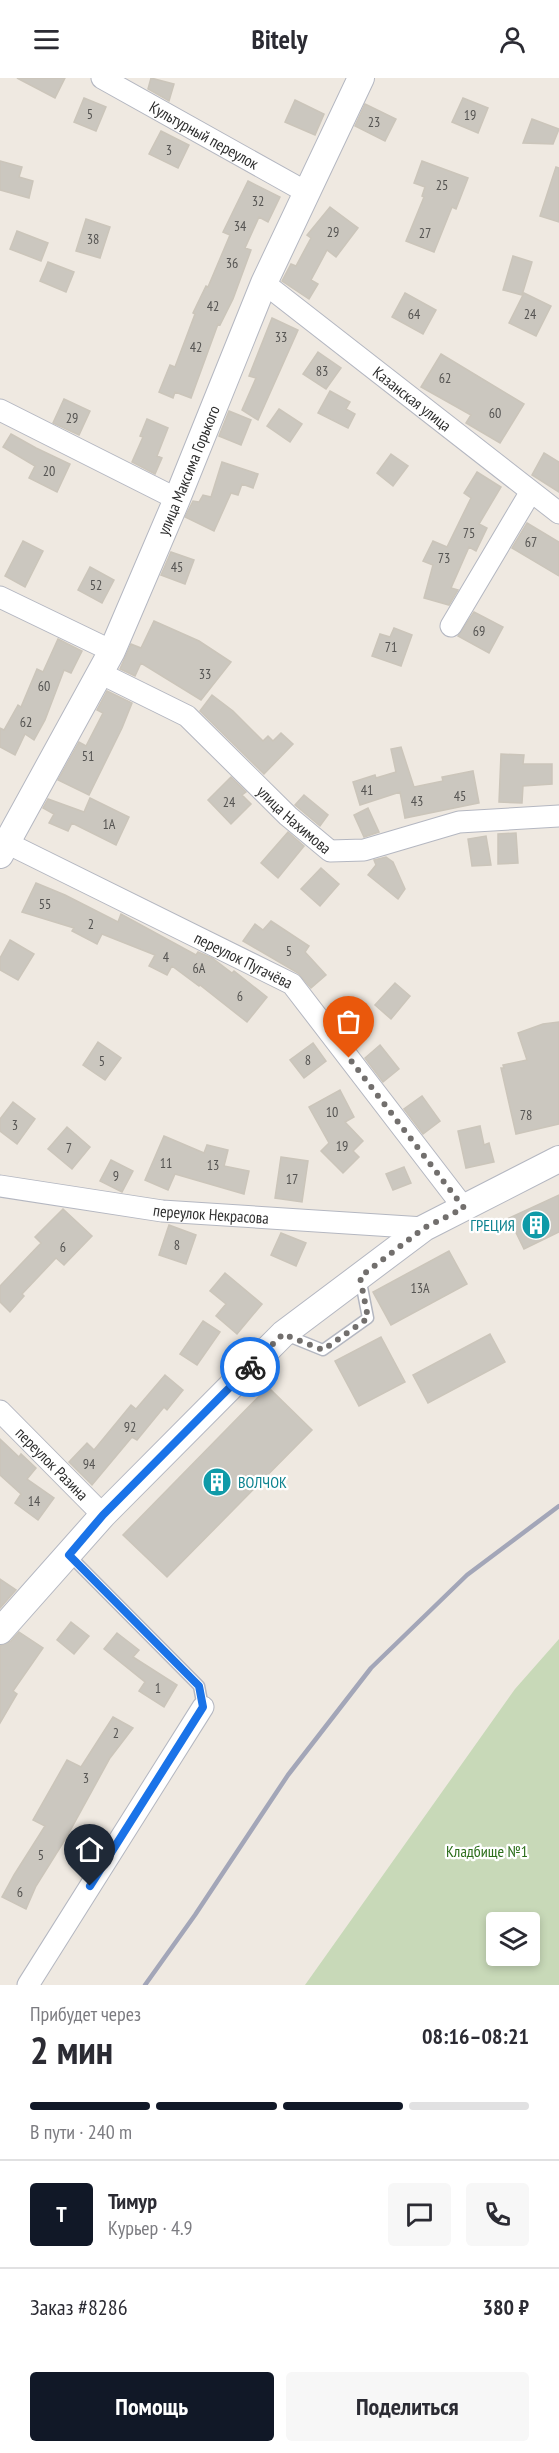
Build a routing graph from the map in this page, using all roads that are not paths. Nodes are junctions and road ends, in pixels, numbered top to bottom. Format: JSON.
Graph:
{"nodes":[{"id":1,"x":102,"y":78,"type":"edge"},
{"id":2,"x":361,"y":78,"type":"edge"},
{"id":3,"x":306,"y":192,"type":"junction"},
{"id":4,"x":264,"y":284,"type":"junction"},
{"id":5,"x":0,"y":410,"type":"edge"},
{"id":6,"x":530,"y":493,"type":"junction"},
{"id":7,"x":177,"y":499,"type":"junction"},
{"id":8,"x":559,"y":513,"type":"edge"},
{"id":9,"x":0,"y":597,"type":"edge"},
{"id":10,"x":452,"y":626,"type":"dead end"},
{"id":11,"x":107,"y":663,"type":"junction"},
{"id":12,"x":559,"y":816,"type":"edge"},
{"id":13,"x":3,"y":849,"type":"edge"},
{"id":14,"x":559,"y":1159,"type":"edge"},
{"id":15,"x":0,"y":1186,"type":"edge"},
{"id":16,"x":464,"y":1208,"type":"junction"},
{"id":17,"x":424,"y":1228,"type":"junction"},
{"id":18,"x":360,"y":1277,"type":"junction"},
{"id":19,"x":283,"y":1334,"type":"junction"},
{"id":20,"x":0,"y":1411,"type":"edge"},
{"id":21,"x":103,"y":1515,"type":"junction"},
{"id":22,"x":69,"y":1555,"type":"junction"},
{"id":23,"x":0,"y":1631,"type":"edge"},
{"id":24,"x":203,"y":1707,"type":"joint"},
{"id":25,"x":28,"y":1985,"type":"edge"}],
"edges":[{"from":1,"to":3,"type":"street","name":"Культурный переулок"},
{"from":2,"to":3,"type":"street","name":"улица Максима Горького"},
{"from":3,"to":4,"type":"street","name":"улица Максима Горького"},
{"from":4,"to":6,"type":"street","name":"Казанская улица"},
{"from":4,"to":7,"type":"street","name":"улица Максима Горького"},
{"from":5,"to":7,"type":"street"},
{"from":6,"to":8,"type":"street","name":"Казанская улица"},
{"from":6,"to":10,"type":"street"},
{"from":7,"to":11,"type":"street","name":"улица Максима Горького"},
{"from":9,"to":11,"type":"street","name":"улица Нахимова"},
{"from":11,"to":12,"type":"street","name":"улица Нахимова"},
{"from":11,"to":13,"type":"street","name":"улица Максима Горького"},
{"from":13,"to":16,"type":"street","name":"переулок Пугачёва"},
{"from":14,"to":16,"type":"street"},
{"from":15,"to":17,"type":"street","name":"переулок Некрасова"},
{"from":16,"to":17,"type":"street"},
{"from":17,"to":18,"type":"street"},
{"from":18,"to":19,"type":"street"},
{"from":18,"to":19,"type":"lane"},
{"from":19,"to":21,"type":"street"},
{"from":20,"to":21,"type":"street","name":"переулок Разина"},
{"from":21,"to":22,"type":"street"},
{"from":22,"to":23,"type":"street"},
{"from":22,"to":24,"type":"lane"},
{"from":24,"to":25,"type":"street"}]}
